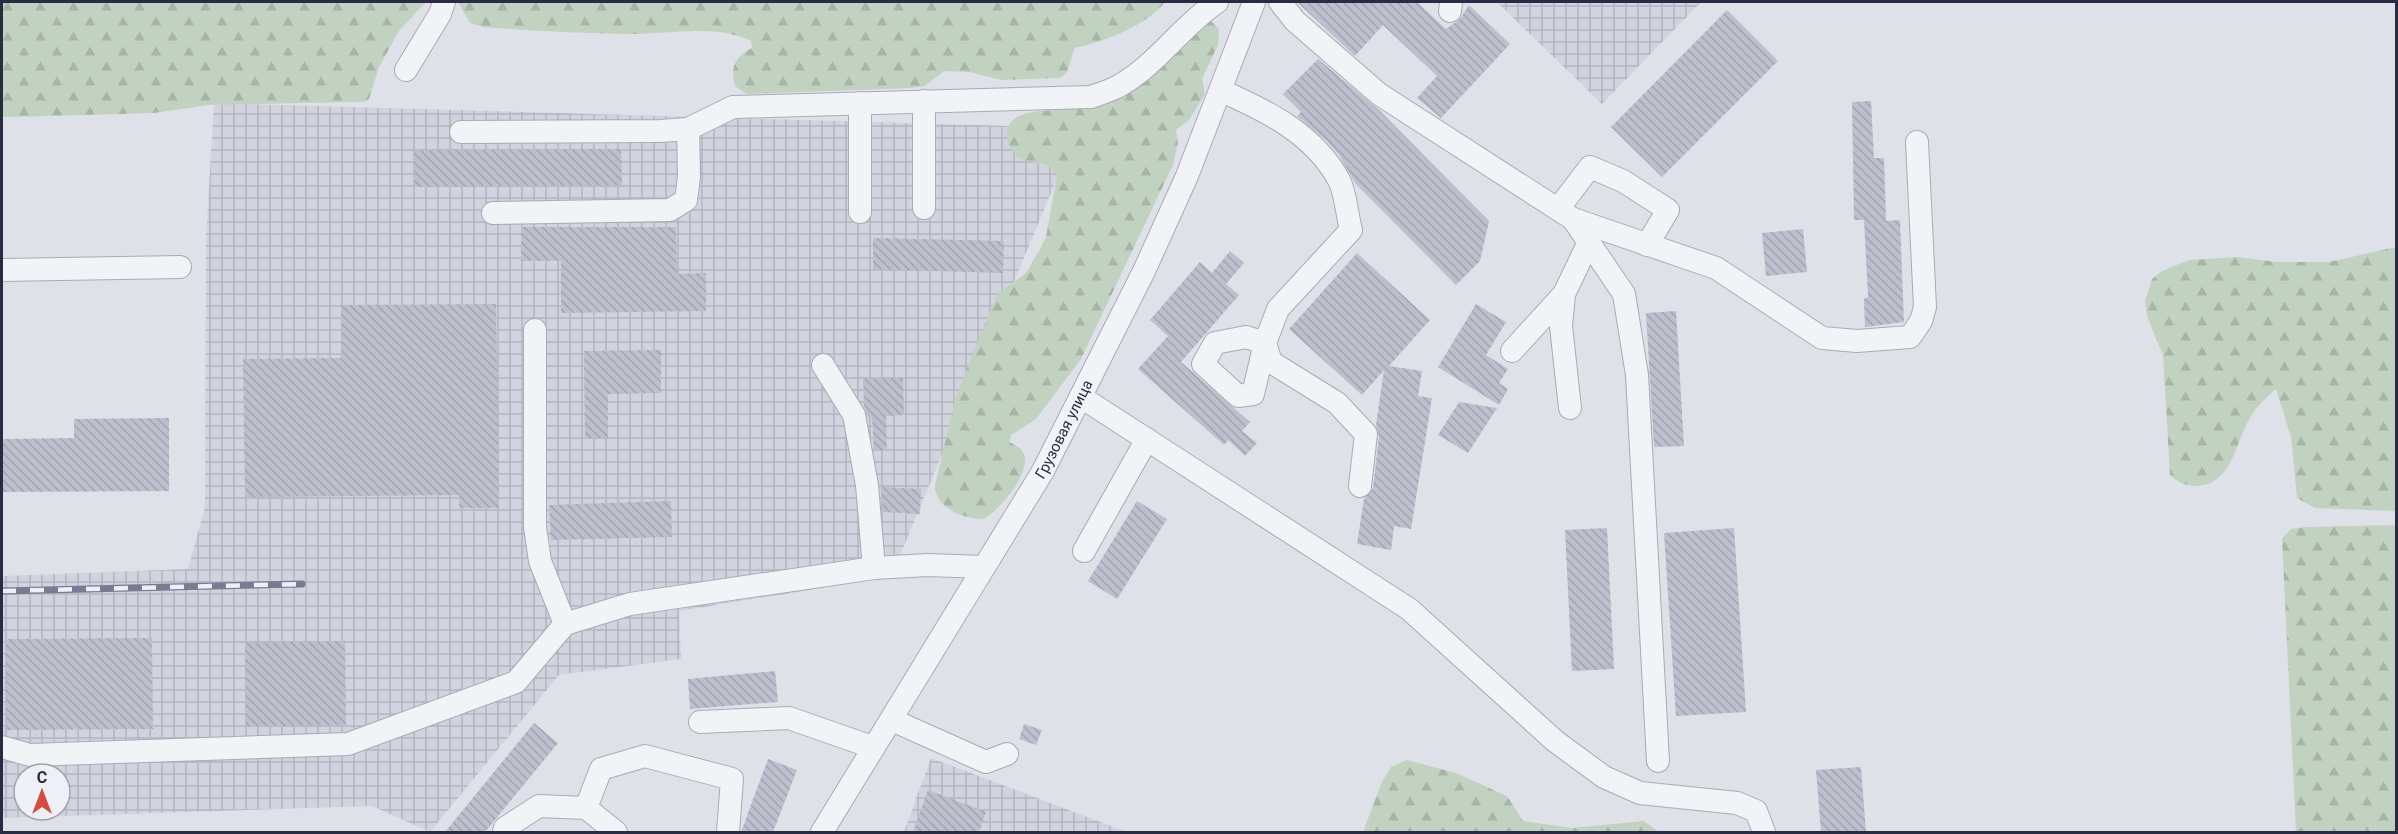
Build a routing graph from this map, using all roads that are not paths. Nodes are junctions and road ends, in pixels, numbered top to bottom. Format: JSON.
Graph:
{"nodes":[{"id":1,"x":444,"y":2,"type":"edge"},
{"id":2,"x":1217,"y":2,"type":"edge"},
{"id":3,"x":1254,"y":2,"type":"edge"},
{"id":4,"x":1280,"y":2,"type":"edge"},
{"id":5,"x":406,"y":70,"type":"dead end"},
{"id":6,"x":1222,"y":91,"type":"junction"},
{"id":7,"x":924,"y":101,"type":"junction"},
{"id":8,"x":860,"y":103,"type":"junction"},
{"id":9,"x":688,"y":129,"type":"junction"},
{"id":10,"x":461,"y":132,"type":"dead end"},
{"id":11,"x":1917,"y":142,"type":"dead end"},
{"id":12,"x":924,"y":208,"type":"dead end"},
{"id":13,"x":860,"y":212,"type":"dead end"},
{"id":14,"x":493,"y":213,"type":"dead end"},
{"id":15,"x":1565,"y":214,"type":"junction"},
{"id":16,"x":1589,"y":243,"type":"junction"},
{"id":17,"x":1647,"y":245,"type":"junction"},
{"id":18,"x":180,"y":267,"type":"dead end"},
{"id":19,"x":2,"y":270,"type":"edge"},
{"id":20,"x":1564,"y":294,"type":"junction"},
{"id":21,"x":535,"y":330,"type":"dead end"},
{"id":22,"x":1512,"y":351,"type":"dead end"},
{"id":23,"x":824,"y":365,"type":"dead end"},
{"id":24,"x":1081,"y":397,"type":"junction"},
{"id":25,"x":1570,"y":408,"type":"dead end"},
{"id":26,"x":1147,"y":440,"type":"junction"},
{"id":27,"x":1360,"y":486,"type":"dead end"},
{"id":28,"x":1084,"y":550,"type":"dead end"},
{"id":29,"x":984,"y":567,"type":"junction"},
{"id":30,"x":874,"y":568,"type":"junction"},
{"id":31,"x":565,"y":624,"type":"junction"},
{"id":32,"x":892,"y":720,"type":"junction"},
{"id":33,"x":700,"y":722,"type":"dead end"},
{"id":34,"x":2,"y":747,"type":"edge"},
{"id":35,"x":872,"y":747,"type":"junction"},
{"id":36,"x":1007,"y":754,"type":"dead end"},
{"id":37,"x":1658,"y":761,"type":"dead end"},
{"id":38,"x":586,"y":808,"type":"junction"},
{"id":39,"x":504,"y":832,"type":"edge"},
{"id":40,"x":616,"y":832,"type":"edge"},
{"id":41,"x":728,"y":832,"type":"edge"},
{"id":42,"x":822,"y":832,"type":"edge"},
{"id":43,"x":1764,"y":832,"type":"edge"}],
"edges":[{"from":1,"to":5,"type":"street"},
{"from":2,"to":7,"type":"street"},
{"from":3,"to":6,"type":"street","name":"Грузовая улица"},
{"from":4,"to":15,"type":"street"},
{"from":6,"to":24,"type":"street","name":"Грузовая улица"},
{"from":6,"to":27,"type":"street"},
{"from":7,"to":8,"type":"street"},
{"from":7,"to":12,"type":"street"},
{"from":8,"to":9,"type":"street"},
{"from":8,"to":13,"type":"street"},
{"from":9,"to":10,"type":"street"},
{"from":9,"to":14,"type":"street"},
{"from":11,"to":17,"type":"street"},
{"from":15,"to":16,"type":"street"},
{"from":15,"to":17,"type":"street"},
{"from":15,"to":17,"type":"street"},
{"from":16,"to":20,"type":"street"},
{"from":16,"to":37,"type":"street"},
{"from":18,"to":19,"type":"street"},
{"from":20,"to":22,"type":"street"},
{"from":20,"to":25,"type":"street"},
{"from":21,"to":31,"type":"street"},
{"from":23,"to":30,"type":"street"},
{"from":24,"to":26,"type":"street"},
{"from":24,"to":29,"type":"street","name":"Грузовая улица"},
{"from":26,"to":28,"type":"street"},
{"from":26,"to":43,"type":"street"},
{"from":29,"to":30,"type":"street"},
{"from":29,"to":32,"type":"street","name":"Грузовая улица"},
{"from":30,"to":31,"type":"street"},
{"from":31,"to":34,"type":"street"},
{"from":32,"to":35,"type":"street","name":"Грузовая улица"},
{"from":32,"to":36,"type":"street"},
{"from":33,"to":35,"type":"street"},
{"from":35,"to":42,"type":"street","name":"Грузовая улица"},
{"from":38,"to":39,"type":"street"},
{"from":38,"to":40,"type":"street"},
{"from":38,"to":41,"type":"street"}]}
